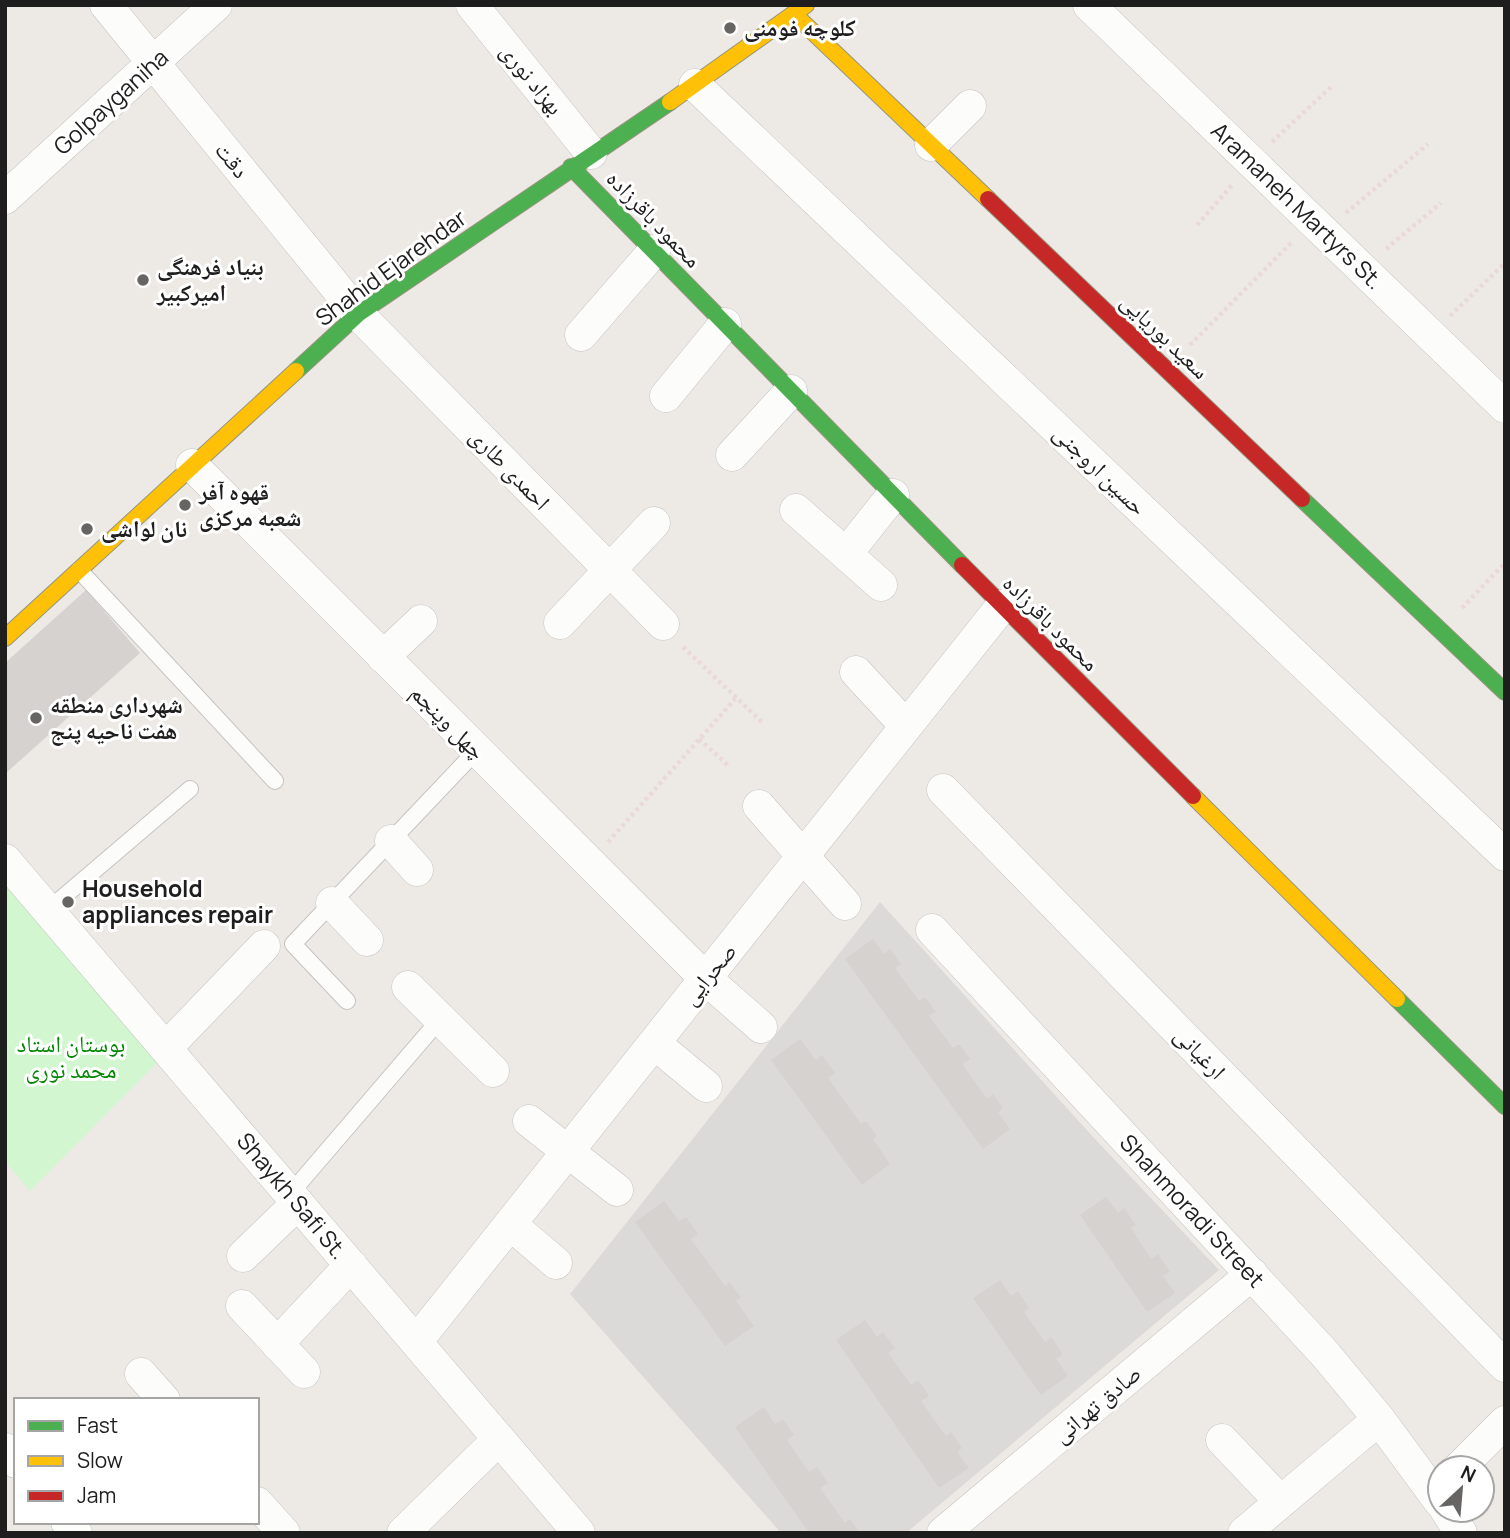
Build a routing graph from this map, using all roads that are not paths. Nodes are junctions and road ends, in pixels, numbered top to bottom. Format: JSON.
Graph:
{"nodes":[{"id":1,"x":106,"y":5,"type":"edge"},
{"id":2,"x":216,"y":5,"type":"edge"},
{"id":3,"x":472,"y":5,"type":"edge"},
{"id":4,"x":1090,"y":5,"type":"edge"},
{"id":5,"x":800,"y":9,"type":"edge"},
{"id":6,"x":153,"y":63,"type":"junction"},
{"id":7,"x":695,"y":85,"type":"junction"},
{"id":8,"x":970,"y":106,"type":"dead end"},
{"id":9,"x":931,"y":145,"type":"junction"},
{"id":10,"x":581,"y":160,"type":"junction"},
{"id":11,"x":6,"y":195,"type":"edge"},
{"id":12,"x":654,"y":251,"type":"junction"},
{"id":13,"x":358,"y":314,"type":"junction"},
{"id":14,"x":725,"y":324,"type":"junction"},
{"id":15,"x":581,"y":335,"type":"dead end"},
{"id":16,"x":791,"y":391,"type":"junction"},
{"id":17,"x":666,"y":396,"type":"dead end"},
{"id":18,"x":1505,"y":407,"type":"edge"},
{"id":19,"x":733,"y":455,"type":"dead end"},
{"id":20,"x":192,"y":465,"type":"junction"},
{"id":21,"x":893,"y":495,"type":"junction"},
{"id":22,"x":796,"y":510,"type":"dead end"},
{"id":23,"x":654,"y":523,"type":"dead end"},
{"id":24,"x":846,"y":554,"type":"junction"},
{"id":25,"x":79,"y":570,"type":"junction"},
{"id":26,"x":610,"y":571,"type":"junction"},
{"id":27,"x":881,"y":585,"type":"dead end"},
{"id":28,"x":1002,"y":606,"type":"junction"},
{"id":29,"x":421,"y":621,"type":"dead end"},
{"id":30,"x":560,"y":623,"type":"dead end"},
{"id":31,"x":673,"y":636,"type":"road end"},
{"id":32,"x":5,"y":638,"type":"edge"},
{"id":33,"x":383,"y":657,"type":"junction"},
{"id":34,"x":856,"y":672,"type":"dead end"},
{"id":35,"x":1505,"y":692,"type":"edge"},
{"id":36,"x":906,"y":726,"type":"junction"},
{"id":37,"x":477,"y":750,"type":"junction"},
{"id":38,"x":275,"y":780,"type":"dead end"},
{"id":39,"x":190,"y":789,"type":"dead end"},
{"id":40,"x":943,"y":790,"type":"dead end"},
{"id":41,"x":759,"y":806,"type":"dead end"},
{"id":42,"x":391,"y":841,"type":"junction"},
{"id":43,"x":804,"y":855,"type":"junction"},
{"id":44,"x":1505,"y":855,"type":"edge"},
{"id":45,"x":5,"y":860,"type":"edge"},
{"id":46,"x":418,"y":870,"type":"dead end"},
{"id":47,"x":332,"y":903,"type":"junction"},
{"id":48,"x":845,"y":904,"type":"dead end"},
{"id":49,"x":48,"y":910,"type":"junction"},
{"id":50,"x":932,"y":930,"type":"dead end"},
{"id":51,"x":367,"y":940,"type":"dead end"},
{"id":52,"x":264,"y":946,"type":"dead end"},
{"id":53,"x":705,"y":978,"type":"junction"},
{"id":54,"x":408,"y":987,"type":"dead end"},
{"id":55,"x":347,"y":1001,"type":"dead end"},
{"id":56,"x":441,"y":1018,"type":"junction"},
{"id":57,"x":761,"y":1027,"type":"dead end"},
{"id":58,"x":654,"y":1043,"type":"junction"},
{"id":59,"x":166,"y":1048,"type":"junction"},
{"id":60,"x":493,"y":1071,"type":"dead end"},
{"id":61,"x":706,"y":1086,"type":"dead end"},
{"id":62,"x":1505,"y":1106,"type":"edge"},
{"id":63,"x":529,"y":1121,"type":"dead end"},
{"id":64,"x":567,"y":1152,"type":"junction"},
{"id":65,"x":617,"y":1190,"type":"dead end"},
{"id":66,"x":294,"y":1198,"type":"junction"},
{"id":67,"x":510,"y":1224,"type":"junction"},
{"id":68,"x":243,"y":1256,"type":"dead end"},
{"id":69,"x":556,"y":1262,"type":"dead end"},
{"id":70,"x":351,"y":1265,"type":"junction"},
{"id":71,"x":1252,"y":1274,"type":"junction"},
{"id":72,"x":242,"y":1306,"type":"dead end"},
{"id":73,"x":416,"y":1342,"type":"junction"},
{"id":74,"x":277,"y":1344,"type":"junction"},
{"id":75,"x":1505,"y":1366,"type":"edge"},
{"id":76,"x":304,"y":1372,"type":"dead end"},
{"id":77,"x":141,"y":1374,"type":"dead end"},
{"id":78,"x":162,"y":1398,"type":"edge"},
{"id":79,"x":1379,"y":1419,"type":"junction"},
{"id":80,"x":1505,"y":1422,"type":"edge"},
{"id":81,"x":499,"y":1439,"type":"junction"},
{"id":82,"x":1222,"y":1440,"type":"dead end"},
{"id":83,"x":1473,"y":1454,"type":"edge"},
{"id":84,"x":1426,"y":1480,"type":"edge"},
{"id":85,"x":1281,"y":1502,"type":"junction"},
{"id":86,"x":259,"y":1505,"type":"edge"},
{"id":87,"x":284,"y":1533,"type":"edge"},
{"id":88,"x":403,"y":1533,"type":"edge"},
{"id":89,"x":579,"y":1533,"type":"edge"},
{"id":90,"x":943,"y":1533,"type":"edge"},
{"id":91,"x":1244,"y":1533,"type":"edge"}],
"edges":[{"from":1,"to":6,"type":"street","name":"دقت"},
{"from":2,"to":6,"type":"street","name":"Golpayganiha"},
{"from":3,"to":10,"type":"street","name":"بهزاد نوری"},
{"from":4,"to":18,"type":"street","name":"Aramaneh Martyrs St."},
{"from":5,"to":7,"type":"street","name":"Shahid Ejarehdar"},
{"from":5,"to":9,"type":"street","name":"سعید بوریایی"},
{"from":6,"to":11,"type":"street","name":"Golpayganiha"},
{"from":6,"to":13,"type":"street","name":"دقت"},
{"from":7,"to":10,"type":"street","name":"Shahid Ejarehdar"},
{"from":7,"to":44,"type":"street","name":"حسین اروجنی"},
{"from":8,"to":9,"type":"street"},
{"from":9,"to":35,"type":"street","name":"سعید بوریایی"},
{"from":10,"to":12,"type":"street","name":"محمود باقرزاده"},
{"from":10,"to":13,"type":"street","name":"Shahid Ejarehdar"},
{"from":12,"to":14,"type":"street","name":"محمود باقرزاده"},
{"from":12,"to":15,"type":"street"},
{"from":13,"to":20,"type":"street","name":"Shahid Ejarehdar"},
{"from":13,"to":26,"type":"street","name":"احمدی طاری"},
{"from":14,"to":16,"type":"street","name":"محمود باقرزاده"},
{"from":14,"to":17,"type":"street"},
{"from":16,"to":19,"type":"street"},
{"from":16,"to":21,"type":"street","name":"محمود باقرزاده"},
{"from":20,"to":25,"type":"street","name":"Shahid Ejarehdar"},
{"from":20,"to":33,"type":"street","name":"چهل وپنجم"},
{"from":21,"to":24,"type":"street"},
{"from":21,"to":28,"type":"street","name":"محمود باقرزاده"},
{"from":22,"to":24,"type":"street"},
{"from":23,"to":26,"type":"street"},
{"from":24,"to":27,"type":"street"},
{"from":25,"to":32,"type":"street","name":"Shahid Ejarehdar"},
{"from":25,"to":38,"type":"lane"},
{"from":26,"to":30,"type":"street"},
{"from":26,"to":31,"type":"street","name":"احمدی طاری"},
{"from":28,"to":36,"type":"street","name":"صحرایی"},
{"from":28,"to":62,"type":"street","name":"محمود باقرزاده"},
{"from":29,"to":33,"type":"street"},
{"from":33,"to":37,"type":"street","name":"چهل وپنجم"},
{"from":34,"to":36,"type":"street"},
{"from":36,"to":43,"type":"street","name":"صحرایی"},
{"from":37,"to":42,"type":"lane"},
{"from":37,"to":53,"type":"street","name":"چهل وپنجم"},
{"from":39,"to":49,"type":"lane"},
{"from":40,"to":75,"type":"street","name":"ارغیانی"},
{"from":41,"to":43,"type":"street"},
{"from":42,"to":46,"type":"street"},
{"from":42,"to":47,"type":"lane"},
{"from":43,"to":48,"type":"street"},
{"from":43,"to":53,"type":"street","name":"صحرایی"},
{"from":45,"to":49,"type":"street","name":"Shaykh Safi St."},
{"from":47,"to":51,"type":"street"},
{"from":47,"to":55,"type":"lane"},
{"from":49,"to":59,"type":"street","name":"Shaykh Safi St."},
{"from":50,"to":71,"type":"street","name":"Shahmoradi Street"},
{"from":52,"to":59,"type":"street"},
{"from":53,"to":57,"type":"street","name":"چهل وپنجم"},
{"from":53,"to":58,"type":"street","name":"صحرایی"},
{"from":54,"to":56,"type":"street"},
{"from":56,"to":60,"type":"street"},
{"from":56,"to":66,"type":"lane"},
{"from":58,"to":61,"type":"street"},
{"from":58,"to":64,"type":"street","name":"صحرایی"},
{"from":59,"to":66,"type":"street","name":"Shaykh Safi St."},
{"from":63,"to":64,"type":"street"},
{"from":64,"to":65,"type":"street"},
{"from":64,"to":67,"type":"street","name":"صحرایی"},
{"from":66,"to":68,"type":"street"},
{"from":66,"to":70,"type":"street","name":"Shaykh Safi St."},
{"from":67,"to":69,"type":"street"},
{"from":67,"to":73,"type":"street","name":"صحرایی"},
{"from":70,"to":73,"type":"street","name":"Shaykh Safi St."},
{"from":70,"to":74,"type":"street"},
{"from":71,"to":79,"type":"street","name":"Shahmoradi Street"},
{"from":71,"to":90,"type":"street","name":"صادق تهرانی"},
{"from":72,"to":74,"type":"street"},
{"from":73,"to":81,"type":"street","name":"Shaykh Safi St."},
{"from":74,"to":76,"type":"street"},
{"from":77,"to":78,"type":"street"},
{"from":79,"to":84,"type":"street","name":"Shahmoradi Street"},
{"from":79,"to":85,"type":"street"},
{"from":80,"to":83,"type":"street"},
{"from":81,"to":88,"type":"street"},
{"from":81,"to":89,"type":"street","name":"Shaykh Safi St."},
{"from":82,"to":85,"type":"street"},
{"from":85,"to":91,"type":"street"},
{"from":86,"to":87,"type":"street"}]}
